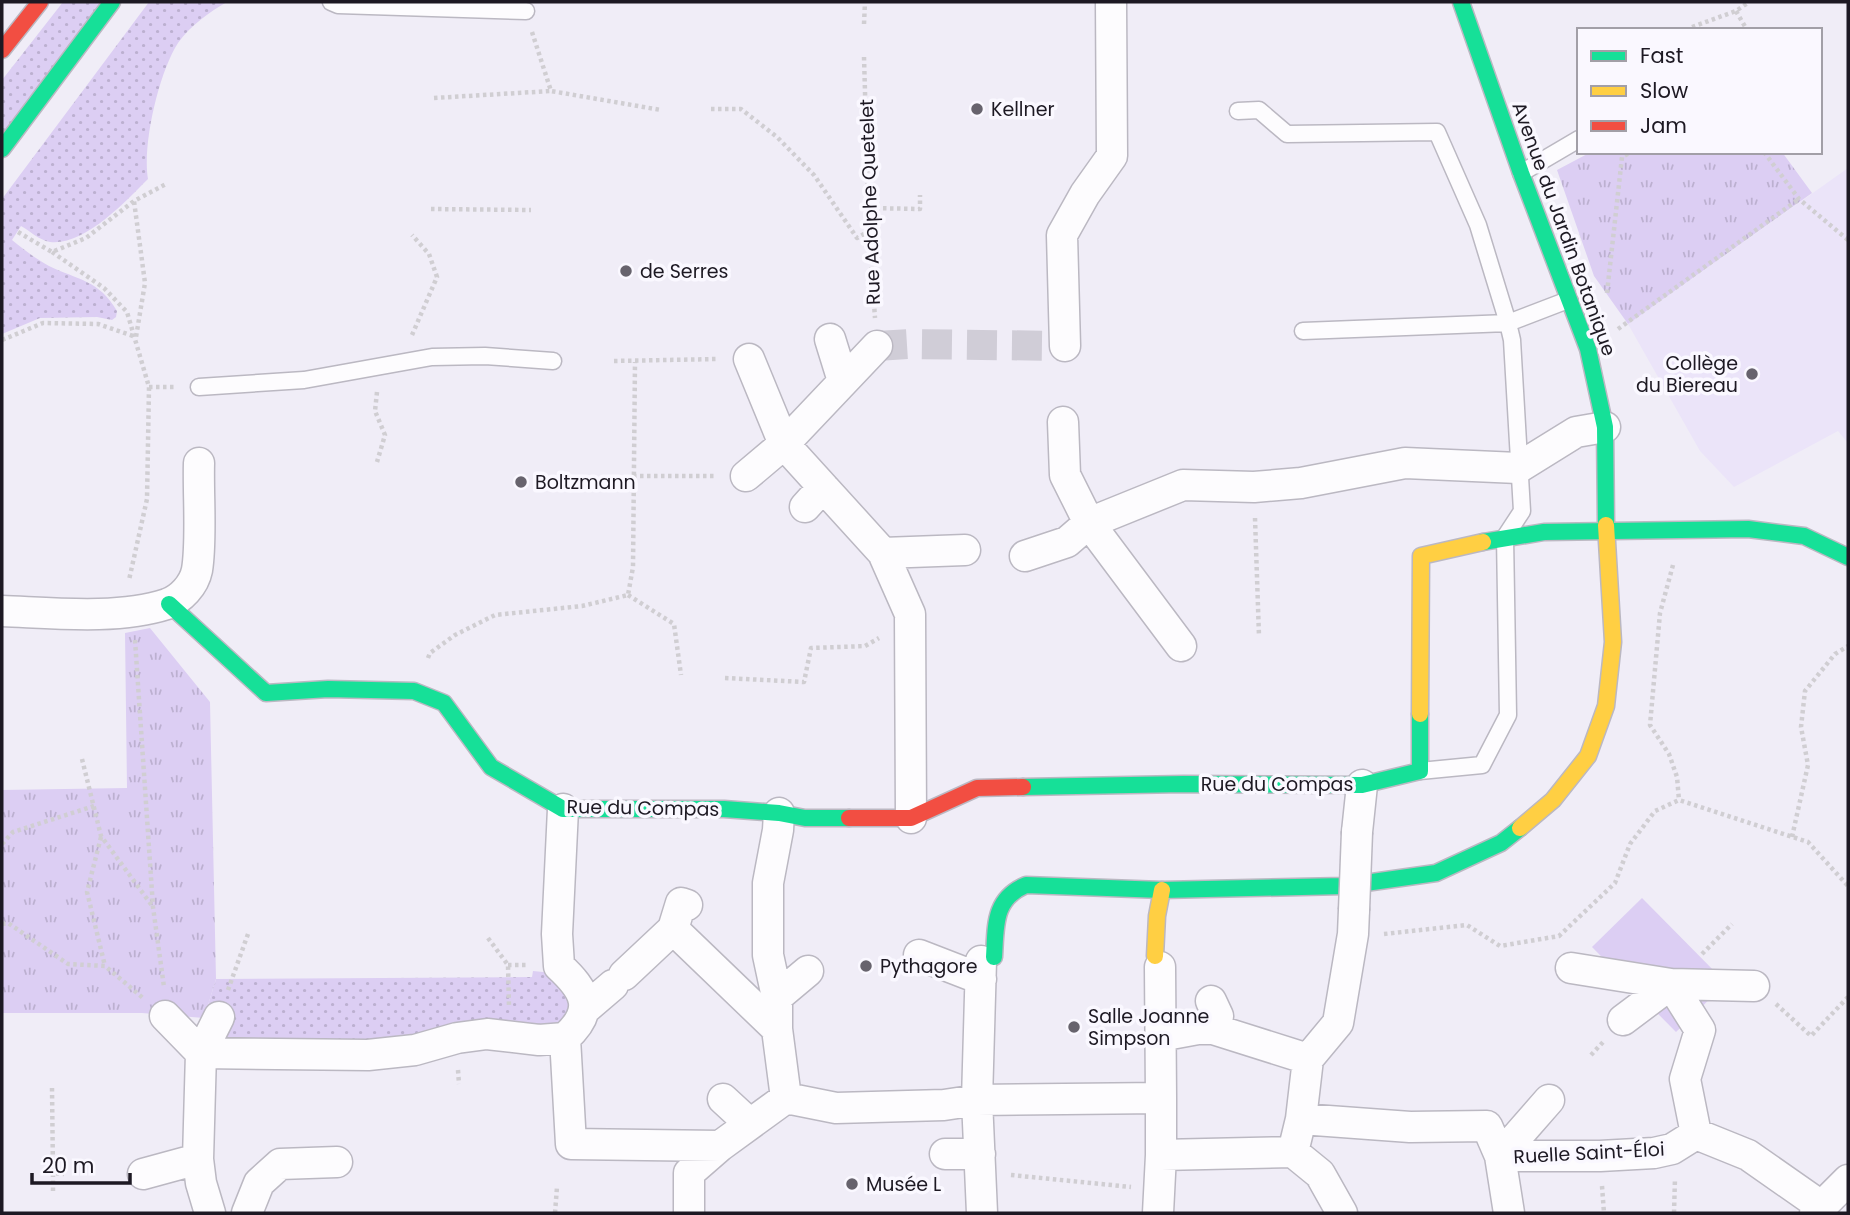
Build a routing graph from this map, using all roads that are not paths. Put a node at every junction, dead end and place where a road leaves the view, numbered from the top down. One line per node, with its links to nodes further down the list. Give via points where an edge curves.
1 (40, 2): 7 (street)
2 (112, 2): 10 (street)
3 (331, 2): 6 (lane)
4 (1111, 2): 17 (street, via 1112,156 1062,235)
5 (1461, 2): 11 (street, Avenue du Jardin Botanique)
6 (526, 11)
7 (2, 50)
8 (1238, 111): 13 (lane, via 1259,110 1287,134 1437,132 1478,225)
9 (1577, 140): 11 (lane)
10 (2, 149)
11 (1521, 173): 12 (street, Avenue du Jardin Botanique)
12 (1568, 300): 13 (lane); 23 (street, Avenue du Jardin Botanique, via 1588,349)
13 (1508, 323): 14 (lane); 26 (lane)
14 (1303, 331)
15 (830, 340): 20 (street)
16 (877, 346): 20 (street)
17 (1065, 346)
18 (749, 359): 24 (street, via 754,406)
19 (553, 361): 21 (lane, via 432,357 304,380)
20 (844, 381): 24 (street)
21 (199, 387)
22 (1063, 422): 28 (street, via 1065,475)
23 (1605, 427): 26 (street, via 1576,432); 29 (street, Avenue du Jardin Botanique)
24 (784, 444): 27 (street); 32 (street, via 814,497)
25 (199, 463): 35 (street, via 197,571 187,591)
26 (1518, 468): 28 (street, via 1405,463 1301,483 1183,485); 30 (lane, via 1521,511)
27 (746, 476)
28 (1089, 523): 33 (street, via 1068,542); 37 (street)
29 (1606, 533): 30 (street); 34 (street, via 1748,529 1804,536); 43 (street, Avenue du Jardin Botanique, via 1613,642 1606,706 1588,756 1553,800 1502,843 1436,873 1364,885)
30 (1505, 537): 38 (lane, via 1508,715 1482,765); 38 (street, via 1421,556)
31 (965, 550): 32 (street)
32 (883, 553): 42 (street, via 910,614)
33 (1025, 556)
34 (1848, 556)
35 (169, 604): 36 (street, via 90,613); 40 (street, Rue du Compas, via 266,694 328,689 414,691 443,703 491,767)
36 (2, 611)
37 (1181, 646)
38 (1420, 771): 39 (street, Rue du Compas)
39 (1362, 785): 42 (street, Rue du Compas, via 977,788); 60 (street, bridge, via 1357,832 1359,927 1338,1023)
40 (563, 809): 41 (street, Rue du Compas); 52 (street, via 556,934 559,966 578,983)
41 (779, 813): 42 (street, Rue du Compas, via 805,818); 51 (street, via 768,883 768,955)
42 (911, 818)
43 (1162, 890): 45 (street, via 1157,916); 46 (street, Avenue du Jardin Botanique, via 1014,888 1003,899)
44 (919, 955): 46 (street)
45 (1158, 961): 57 (street)
46 (985, 966): 64 (street)
47 (1570, 968): 49 (street)
48 (808, 971): 51 (street)
49 (1671, 984): 50 (street); 55 (street); 68 (street, via 1700,1030 1685,1079)
50 (1764, 993)
51 (777, 997): 56 (street)
52 (585, 1009): 56 (street, via 614,986 680,917); 58 (street, via 580,1025)
53 (165, 1016): 59 (street)
54 (219, 1017): 59 (street)
55 (1623, 1020)
56 (777, 1029): 61 (street)
57 (1160, 1036): 60 (street, via 1202,1017); 62 (street)
58 (565, 1038): 59 (street, via 487,1034 368,1055); 69 (street, via 571,1144)
59 (201, 1053): 75 (street)
60 (1308, 1059): 66 (street)
61 (786, 1098): 64 (street, via 836,1108); 67 (street)
62 (1161, 1098): 64 (street); 73 (street)
63 (723, 1099): 67 (street)
64 (978, 1100): 72 (street)
65 (1549, 1100): 74 (street, Ruelle Saint-Éloi)
66 (1301, 1119): 70 (street); 74 (street, Ruelle Saint-Éloi, via 1487,1126)
67 (749, 1123): 69 (street)
68 (1696, 1134): 74 (street, Ruelle Saint-Éloi, via 1672,1149 1654,1153); 79 (street, via 1748,1155)
69 (720, 1146): 82 (street, via 689,1173)
70 (1293, 1152): 73 (street); 85 (street, via 1320,1174)
71 (945, 1154): 72 (street)
72 (980, 1154): 83 (street)
73 (1161, 1155): 84 (street)
74 (1500, 1156): 86 (street, Ruelle Saint-Éloi)
75 (198, 1159): 77 (street); 80 (street)
76 (337, 1162): 81 (street, via 280,1164 259,1183)
77 (143, 1174)
78 (1848, 1180): 79 (street)
79 (1818, 1210)
80 (210, 1213)
81 (247, 1213)
82 (689, 1213)
83 (982, 1213)
84 (1158, 1213)
85 (1342, 1213)
86 (1509, 1213)

